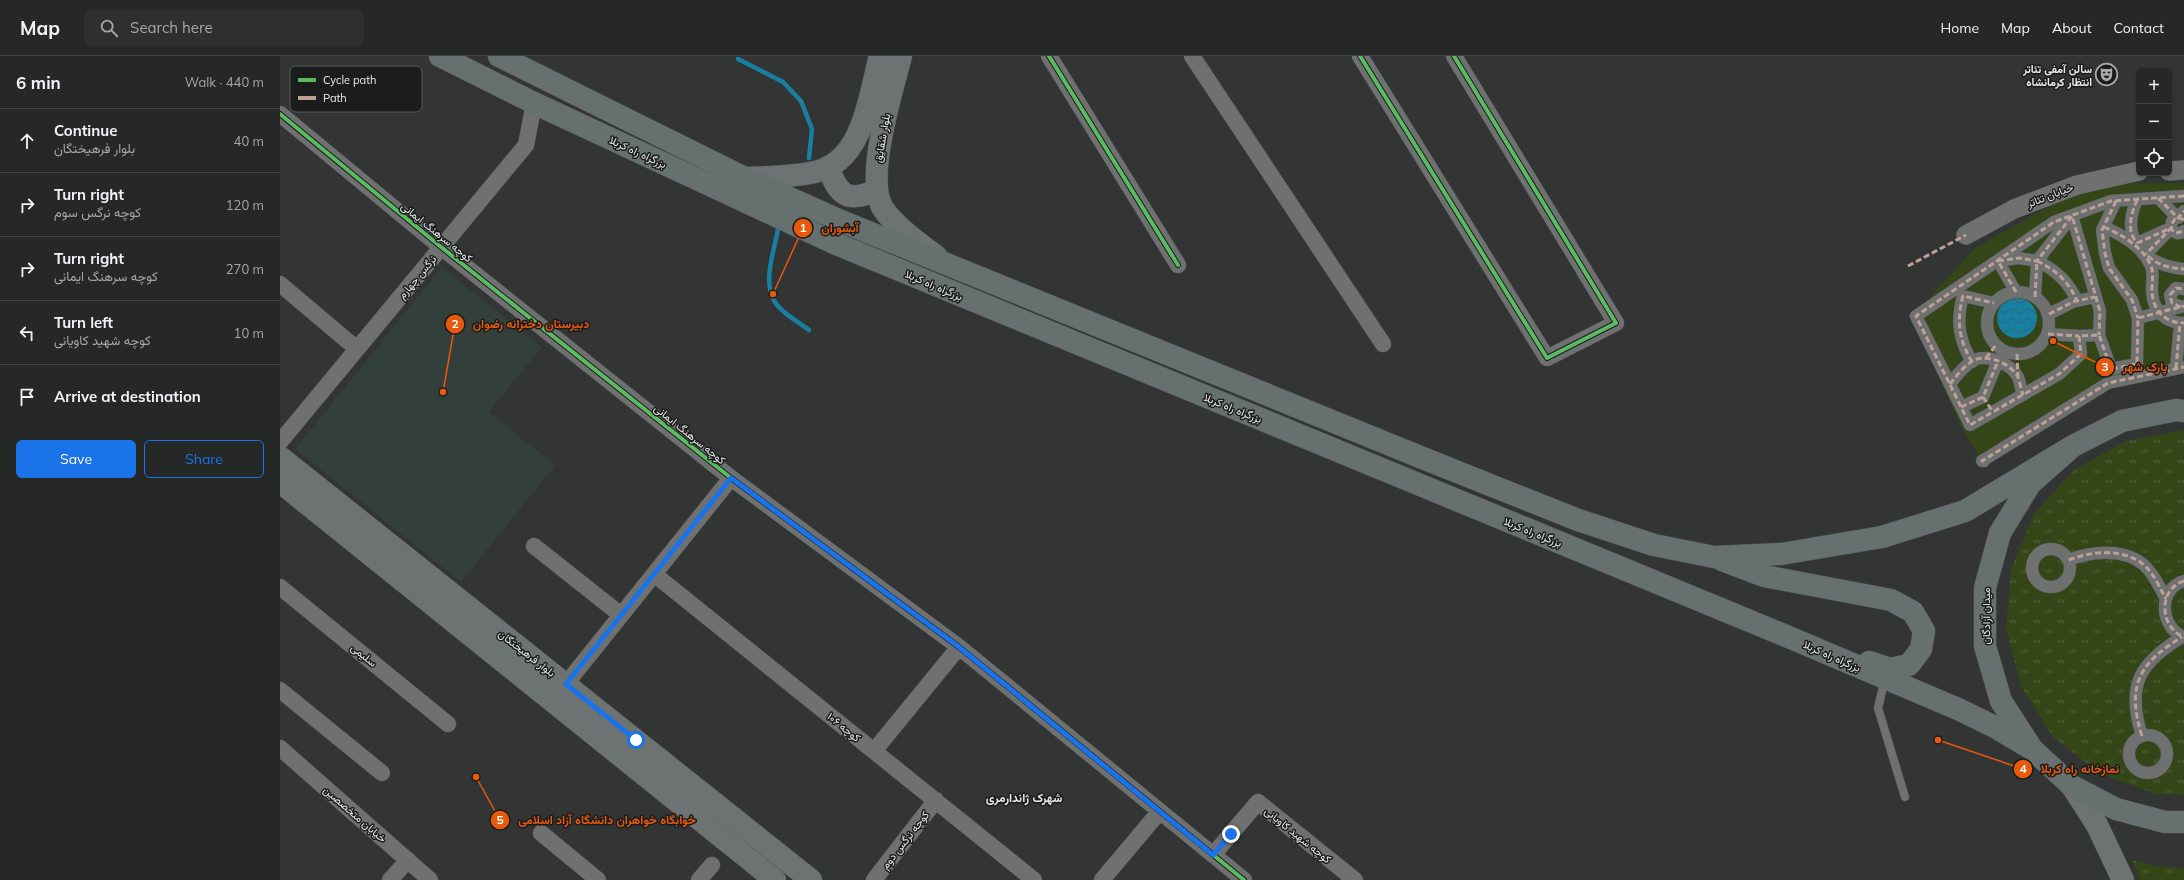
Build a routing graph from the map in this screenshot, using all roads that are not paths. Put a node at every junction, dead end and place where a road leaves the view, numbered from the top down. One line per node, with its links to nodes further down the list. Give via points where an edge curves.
1 (440, 56): 9 (highway, بزرگراه راه کربلا)
2 (499, 56): 15 (highway)
3 (880, 56): 11 (main road, بلوار شقایق, via 859,132 852,146)
4 (901, 56): 16 (main road, بلوار شقایق, via 878,153)
5 (1049, 56): 33 (street)
6 (1192, 56): 51 (street)
7 (1360, 56): 8 (street, via 1547,358 1616,324)
8 (1454, 56)
9 (534, 103): 28 (street, نرگس چهارم, via 526,145); 80 (highway, بزرگراه راه کربلا, via 834,243)
10 (280, 114): 28 (street, کوچه سرهنگ ایمانی)
11 (828, 167): 15 (main road, بلوار شقایق, via 815,172); 16 (main road, via 835,186 847,196 862,197)
12 (2184, 170): 13 (street)
13 (2172, 171)
14 (2136, 172): 26 (street, خیابان تئاتر, via 2077,185 2014,209)
15 (745, 178): 32 (highway, via 840,221)
16 (877, 190): 32 (main road, بلوار شقایق, via 883,210 912,238)
17 (2184, 196): 18 (street)
18 (2158, 198): 19 (street); 22 (street)
19 (2137, 200): 20 (street); 27 (street, via 2130,226 2132,238)
20 (2116, 201): 21 (street); 23 (street)
21 (2072, 216): 30 (street, via 2054,222); 31 (street); 40 (street)
22 (2182, 216): 24 (street, via 2173,220)
23 (2104, 227): 44 (street, via 2123,235 2133,243 2150,264 2154,276 2153,299); 46 (street, via 2102,230 2108,268 2132,300)
24 (2171, 228): 25 (street, via 2176,233); 27 (street); 29 (street)
25 (2184, 231)
26 (1966, 235)
27 (2137, 243): 29 (street)
28 (441, 247): 53 (street, نرگس چهارم); 70 (street, کوچه سرهنگ ایمانی)
29 (2146, 254): 34 (street, via 2155,263)
30 (1998, 261): 31 (street, via 2019,258); 37 (street); 38 (street)
31 (2037, 261): 39 (street); 41 (street, via 2065,280)
32 (947, 264): 73 (highway, via 1578,520 1654,545)
33 (1178, 265)
34 (2184, 269)
35 (280, 284): 53 (street)
36 (2184, 289): 43 (street, via 2176,288 2170,295 2172,303)
37 (2016, 292): 39 (street); 42 (street, via 2001,296)
38 (1958, 294): 42 (street); 57 (street, via 1960,338); 60 (street, via 1916,316)
39 (2035, 297): 45 (street, via 2046,307)
40 (2095, 297): 41 (street); 49 (street, via 2100,311)
41 (2077, 300): 45 (street)
42 (1994, 304): 52 (street, via 1987,323)
43 (2183, 306): 44 (street)
44 (2159, 313): 46 (street); 47 (street, via 2163,318)
45 (2049, 314): 48 (street)
46 (2138, 318): 49 (street, via 2137,364 2111,370)
47 (2182, 323): 58 (street)
48 (2048, 334): 50 (street); 54 (street, via 2041,345 2033,351)
49 (2099, 335): 50 (street)
50 (2079, 336): 61 (street, via 2081,354 2059,374)
51 (1383, 344)
52 (1996, 345): 54 (street, via 2002,350); 55 (street)
53 (357, 349): 66 (street, نرگس چهارم)
54 (2017, 354): 59 (street)
55 (1986, 358): 56 (street); 57 (street)
56 (1998, 361): 59 (street, via 2010,367); 62 (street)
57 (1972, 362): 60 (street)
58 (2180, 367): 69 (street, via 2108,383)
59 (2018, 377): 61 (street)
60 (1950, 384): 63 (street)
61 (2022, 395): 65 (street)
62 (1983, 397): 63 (street); 65 (street)
63 (1961, 407): 65 (street, via 1970,425)
64 (2181, 408): 67 (highway, میدان آزادگان, via 2122,421)
65 (1993, 412)
66 (280, 442)
67 (2073, 446): 73 (highway, via 1965,511 1882,537 1781,554); 89 (highway, میدان آزادگان, via 2030,484 2000,533 1985,588 1985,646 2001,701)
68 (280, 457): 84 (main road, بلوار فرهیختگان)
69 (1984, 461)
70 (731, 478): 75 (street); 82 (street, کوچه سرهنگ ایمانی)
71 (280, 482): 105 (main road, بلوار فرهیختگان)
72 (534, 546): 79 (street)
73 (1714, 557): 80 (highway, via 1764,576 1890,600 1913,612 1924,631 1921,650 1909,665 1890,669)
74 (2069, 560): 78 (street, via 2102,553 2132,558 2144,565)
75 (654, 574): 79 (street); 90 (street, کوچه ۱۰۶)
76 (2184, 582): 78 (street, via 2172,588)
77 (280, 587): 86 (street, سلیمی)
78 (2166, 599): 81 (street, via 2165,616 2168,624)
79 (621, 615): 84 (street)
80 (1779, 633): 83 (highway, بزرگراه راه کربلا)
81 (2183, 637): 87 (street, via 2157,653 2143,670 2138,681 2135,694)
82 (959, 647): 90 (street); 95 (street, کوچه سرهنگ ایمانی)
83 (1885, 679): 89 (highway, بزرگراه راه کربلا, via 1989,724); 93 (lane, via 1878,708)
84 (566, 684): 106 (main road, بلوار فرهیختگان)
85 (280, 690): 91 (street)
86 (448, 724)
87 (2142, 736)
88 (280, 748): 99 (street, خیابان متخصصین)
89 (2032, 749): 92 (highway, میدان آزادگان)
90 (874, 750): 94 (street, کوچه ۱۰۶)
91 (382, 773)
92 (2072, 786): 96 (highway, میدان آزادگان, via 2116,810 2164,822); 112 (main road, via 2097,825)
93 (1905, 797)
94 (936, 800): 107 (street, کوچه نرگس دوم); 108 (street, کوچه ۱۰۶)
95 (1160, 811): 98 (street, کوچه سرهنگ ایمانی); 109 (street)
96 (2184, 822)
97 (541, 833): 103 (street)
98 (1213, 855): 110 (street, کوچه سرهنگ ایمانی); 111 (street, کوچه شهید کاویانی, via 1258,802)
99 (408, 860): 101 (street); 102 (street, خیابان متخصصین)
100 (712, 865): 104 (street)
101 (390, 880)
102 (430, 880)
103 (598, 880)
104 (699, 880)
105 (775, 880)
106 (811, 880)
107 (874, 880)
108 (1034, 880)
109 (1102, 880)
110 (1244, 880)
111 (1355, 880)
112 (2123, 880)

